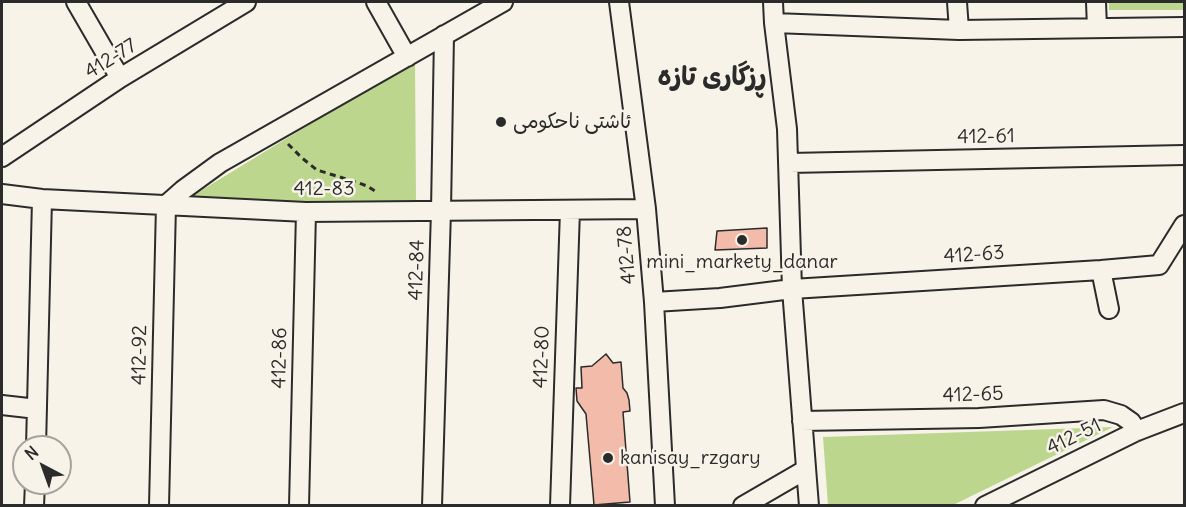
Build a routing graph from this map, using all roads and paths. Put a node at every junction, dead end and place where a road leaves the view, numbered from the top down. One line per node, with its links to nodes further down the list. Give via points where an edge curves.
1 (76, 2): 15 (street)
2 (246, 2): 15 (street, 412-77)
3 (376, 2): 14 (street)
4 (503, 2): 13 (street)
5 (619, 2): 23 (street, 412-78)
6 (773, 2): 9 (street)
7 (957, 2): 12 (street)
8 (1096, 2): 11 (street)
9 (774, 22): 12 (street); 19 (street)
10 (1185, 27): 11 (street)
11 (1097, 28): 12 (street)
12 (959, 30)
13 (444, 35): 14 (street); 25 (street, 412-84)
14 (407, 57): 16 (street)
15 (120, 78): 18 (street, 412-77)
16 (276, 131): 22 (street, via 220,163); 27 (path, via 316,170 376,192 382,200)
17 (1185, 155): 19 (street, 412-61)
18 (2, 157)
19 (789, 163): 30 (street)
20 (2, 194): 21 (street, 412-83)
21 (42, 199): 22 (street, 412-83); 34 (street)
22 (166, 205): 26 (street, 412-83); 40 (street, 412-92)
23 (646, 209): 24 (street, 412-83); 31 (street, 412-78)
24 (570, 210): 25 (street, 412-83); 43 (street, 412-80)
25 (441, 211): 27 (street, 412-83); 42 (street, 412-84)
26 (306, 212): 27 (street, 412-83); 41 (street, 412-86)
27 (383, 212)
28 (1185, 225): 29 (street, 412-63, via 1159,265)
29 (1101, 270): 30 (street, 412-63); 32 (street)
30 (792, 289): 31 (street); 36 (street)
31 (654, 302): 44 (street, 412-78)
32 (1109, 309)
33 (2, 405): 34 (street)
34 (37, 409): 38 (street)
35 (1185, 412): 37 (street, 412-51)
36 (802, 422): 37 (street, 412-65, via 979,418 1104,410 1121,415); 39 (street)
37 (1137, 431): 47 (street, 412-51)
38 (36, 435)
39 (806, 470): 45 (street); 46 (street)
40 (159, 506)
41 (299, 506)
42 (432, 506)
43 (560, 506)
44 (665, 506)
45 (743, 506)
46 (809, 506)
47 (985, 506)

